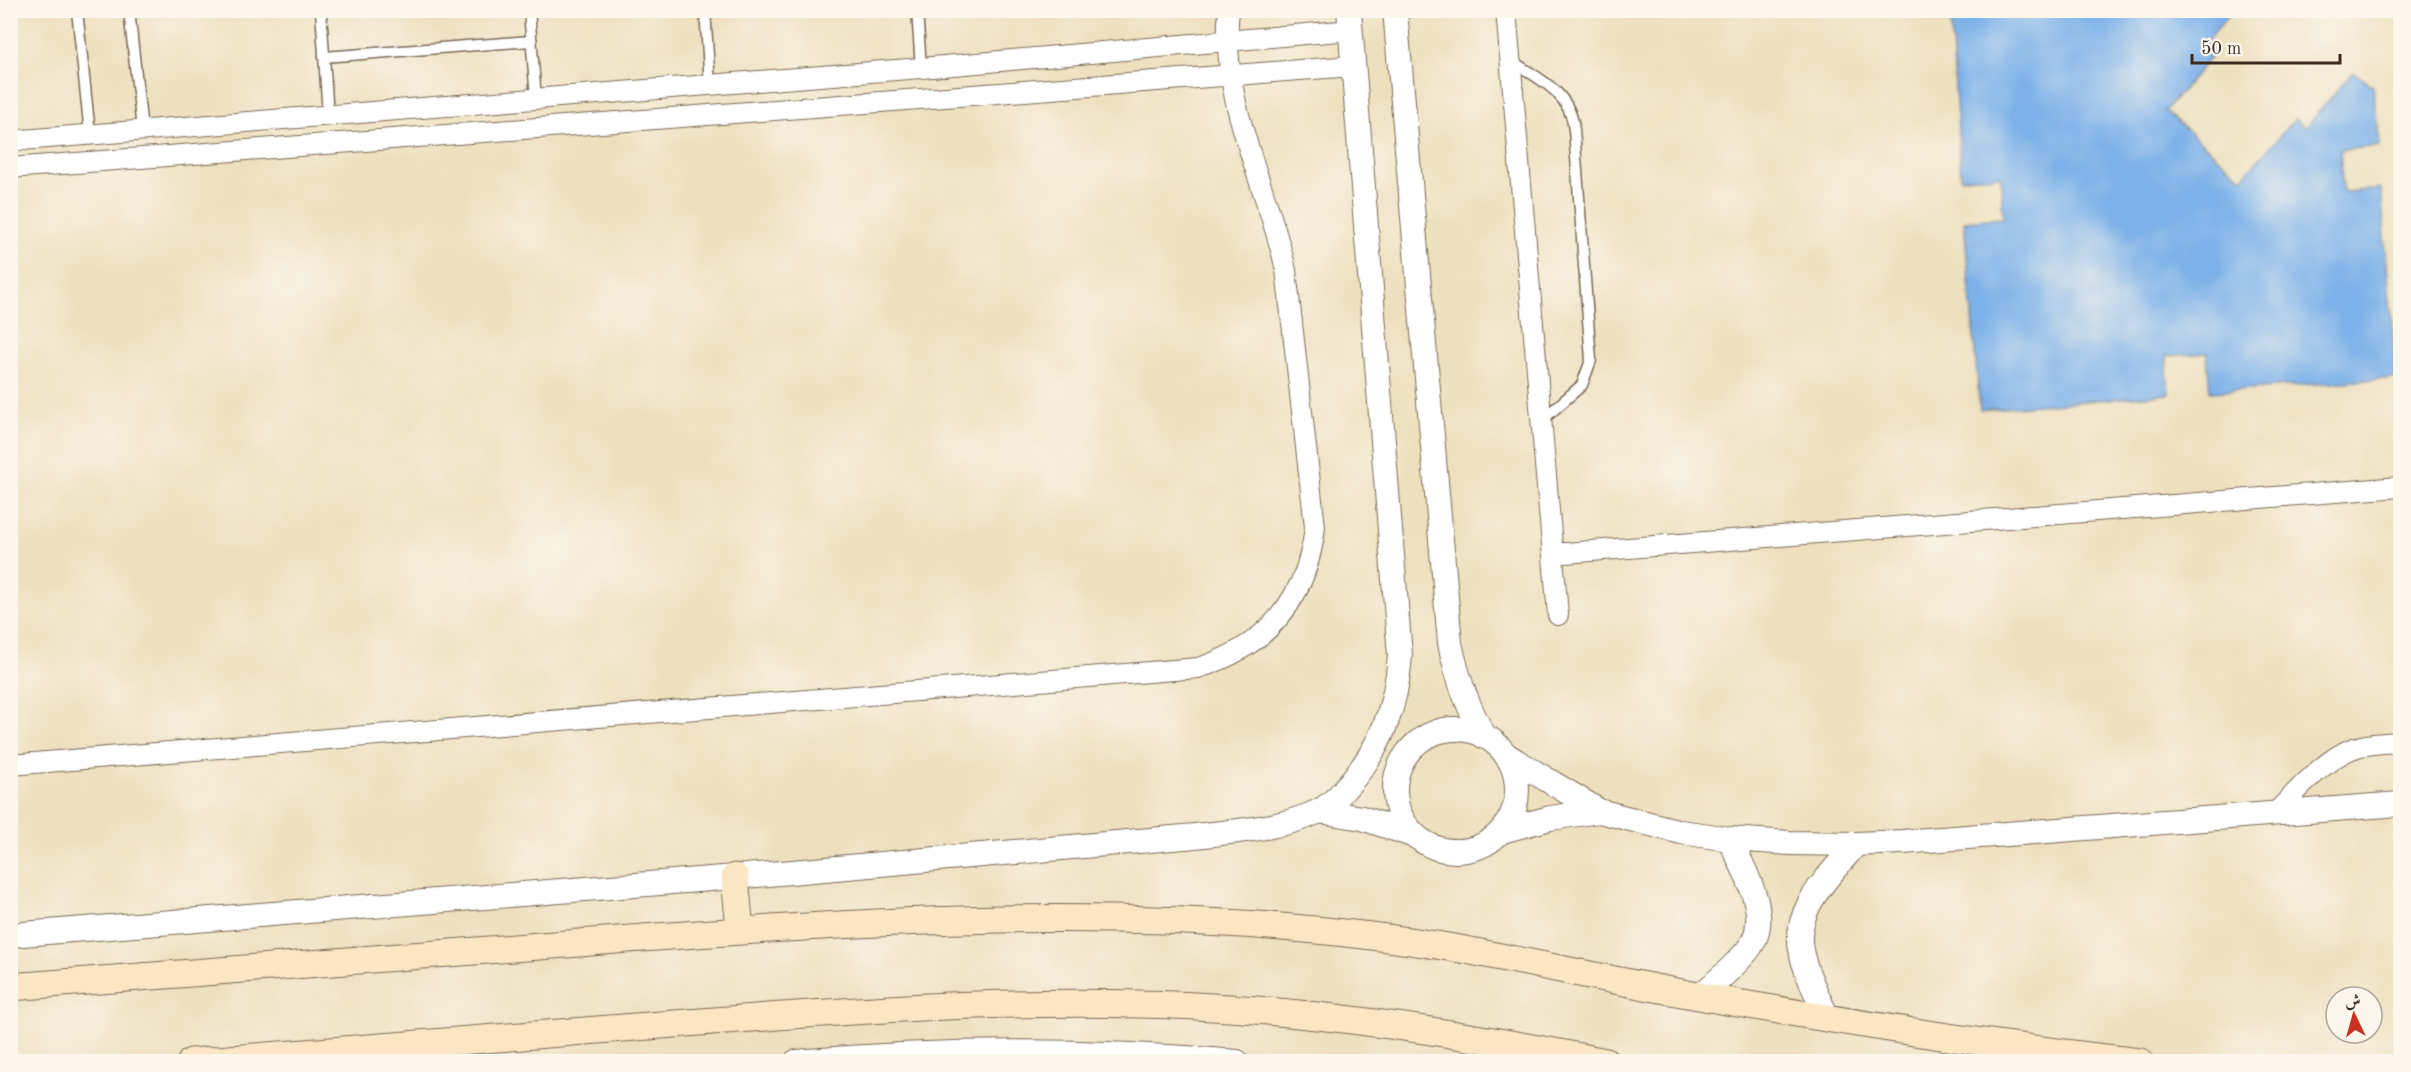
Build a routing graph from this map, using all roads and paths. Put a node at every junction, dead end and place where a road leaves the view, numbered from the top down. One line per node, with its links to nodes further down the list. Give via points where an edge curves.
1 (76, 10): 22 (lane)
2 (129, 10): 21 (lane)
3 (321, 10): 13 (lane)
4 (529, 10): 11 (lane)
5 (705, 10): 18 (lane)
6 (917, 10): 16 (lane)
7 (1228, 10): 12 (street)
8 (1395, 10): 29 (street, via 1450,643 1462,692)
9 (1506, 10): 14 (street)
10 (1350, 20): 12 (street); 15 (street)
11 (531, 40): 13 (lane); 19 (lane)
12 (1227, 42): 16 (street); 17 (street)
13 (324, 57): 20 (lane)
14 (1510, 60): 25 (street); 25 (lane, via 1560,94 1570,111 1574,130 1592,360 1582,385)
15 (1353, 66): 17 (street); 31 (street, via 1400,656 1398,686)
16 (921, 68): 18 (street)
17 (1230, 74): 24 (street); 34 (street, via 1286,270 1315,526 1309,563 1294,598 1269,629 1236,653 1198,668)
18 (710, 85): 19 (street)
19 (536, 99): 20 (street)
20 (328, 116): 21 (street)
21 (142, 130): 22 (street)
22 (90, 135): 23 (street)
23 (10, 141)
24 (10, 168)
25 (1541, 421): 27 (street)
26 (2400, 487): 27 (street)
27 (1552, 554): 28 (street)
28 (1558, 615)
29 (1485, 737): 32 (street); 33 (street, via 1459,729 1445,730 1420,741)
30 (2400, 742): 38 (street, via 2371,744 2337,756)
31 (1379, 744): 33 (street); 36 (street, via 1356,777)
32 (1506, 755): 37 (street); 39 (street, via 1517,793 1515,807)
33 (1404, 758): 40 (street, via 1397,774 1395,801)
34 (10, 765)
35 (2400, 804): 38 (street)
36 (1319, 811): 40 (street, via 1362,818); 43 (street, via 1298,819 1206,835)
37 (1599, 811): 39 (street, via 1550,818); 41 (street, via 1681,832)
38 (2274, 814): 42 (street)
39 (1502, 831): 40 (street, via 1480,847 1452,851 1433,847)
40 (1415, 836)
41 (1730, 839): 42 (street); 47 (street, via 1758,907 1758,929 1748,950)
42 (1856, 844): 48 (street, via 1808,906 1800,929 1801,954)
43 (735, 877): 44 (main road); 45 (street)
44 (740, 930): 46 (main road); 47 (main road, via 1046,918 1255,925 1455,948)
45 (10, 935)
46 (10, 987)
47 (1700, 996): 48 (main road)
48 (1828, 1019): 49 (main road)
49 (1968, 1052): 54 (main road)
50 (191, 1062): 53 (main road, via 845,1010 1020,1003 1282,1012 1478,1038)
51 (796, 1062): 52 (street, via 965,1052)
52 (1237, 1062)
53 (1606, 1062)
54 (2140, 1062)

